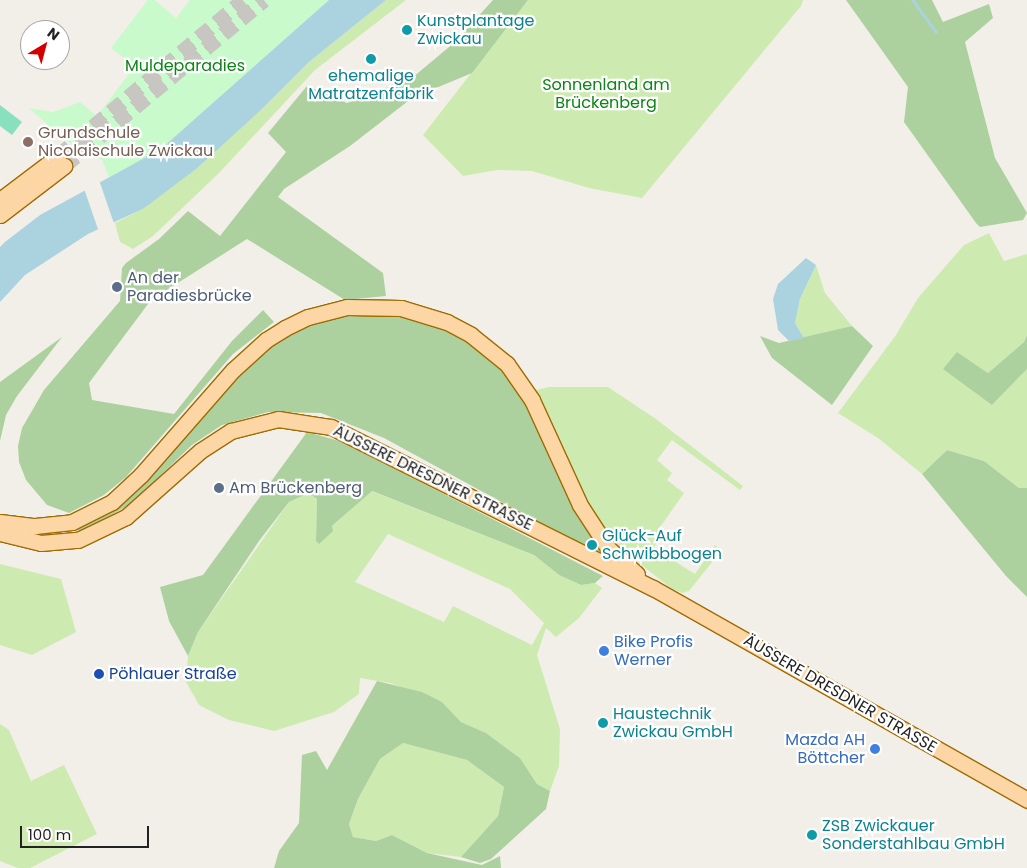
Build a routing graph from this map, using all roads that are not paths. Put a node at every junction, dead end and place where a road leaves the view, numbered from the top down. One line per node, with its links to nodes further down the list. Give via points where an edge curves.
1 (0, 200): 2 (main road, via 61,161)
2 (0, 215)
3 (0, 522): 5 (main road, ÄUSSERE DRESDNER STRASSE, via 48,526 77,520 98,510 125,491 232,370 266,340 308,317 347,307 378,306 423,313 447,322 471,335 507,364 532,400 568,484)
4 (0, 533): 6 (main road, ÄUSSERE DRESDNER STRASSE, via 24,541 58,544 97,533 142,505 216,439 245,426 278,420 331,426)
5 (608, 548): 6 (main road, via 608,557); 7 (main road, ÄUSSERE DRESDNER STRASSE)
6 (601, 563): 7 (main road, ÄUSSERE DRESDNER STRASSE)
7 (653, 588): 8 (main road, ÄUSSERE DRESDNER STRASSE)
8 (1027, 800)

